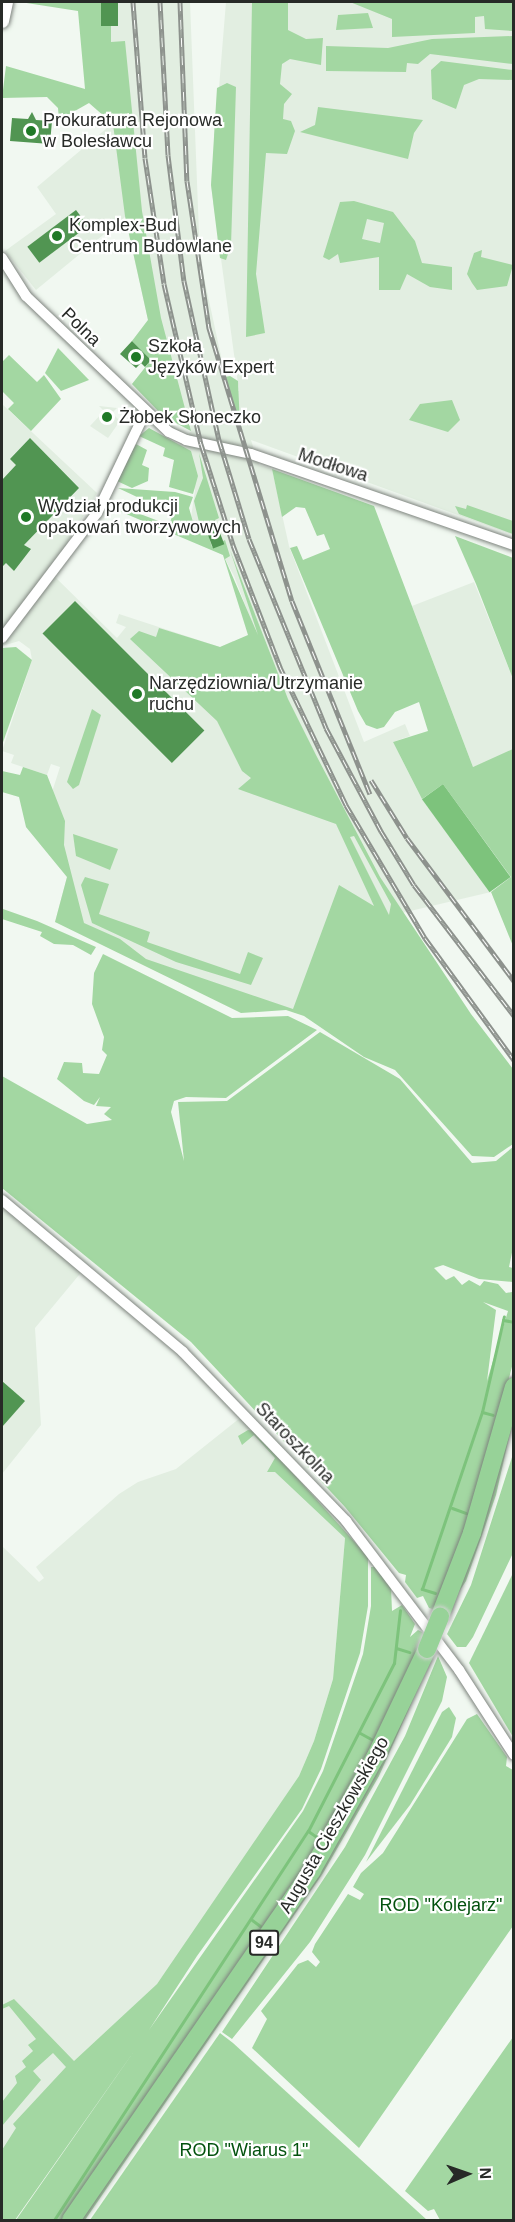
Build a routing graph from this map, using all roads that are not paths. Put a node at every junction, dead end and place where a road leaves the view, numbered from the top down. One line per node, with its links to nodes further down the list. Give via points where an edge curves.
1 (6, 2): 2 (street)
2 (2, 21)
3 (2, 258): 4 (street, Polna, via 26,296)
4 (145, 413): 5 (street, Modłowa, via 186,440 252,454); 6 (street, via 98,513)
5 (513, 545)
6 (4, 632)
7 (2, 1200): 9 (street, Staroszkolna, via 183,1352 346,1521 459,1670)
8 (513, 1387): 10 (main road, Augusta Cieszkowskiego / 94, bridge, via 483,1500 440,1616 376,1756 312,1870)
9 (513, 1755)
10 (71, 2220)

